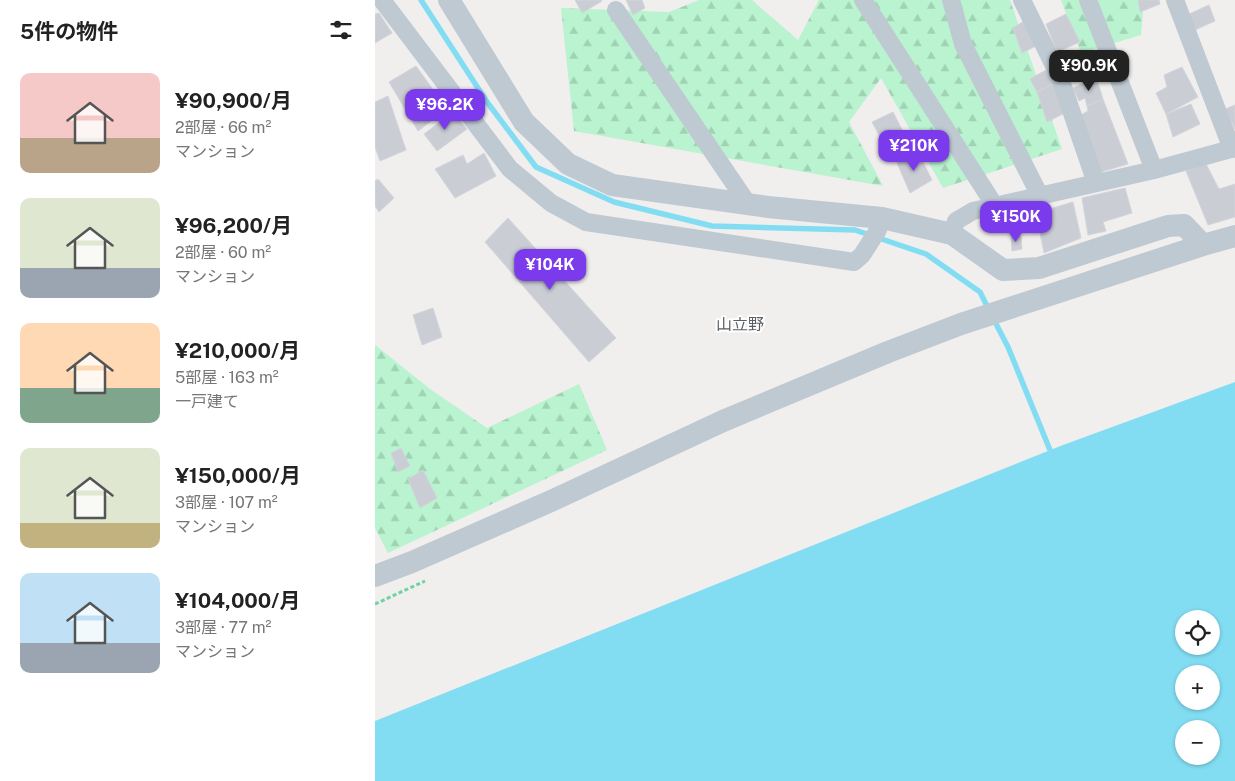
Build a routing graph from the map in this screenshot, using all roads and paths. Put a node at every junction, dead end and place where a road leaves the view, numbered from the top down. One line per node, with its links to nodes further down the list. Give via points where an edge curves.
1 (382, 0): 15 (street, via 509,169 551,203 586,222 854,262)
2 (449, 0): 13 (street, via 524,122 568,164 612,185)
3 (863, 0): 14 (street)
4 (951, 0): 12 (street, via 963,44)
5 (1022, 0): 11 (street, via 1060,78)
6 (1088, 0): 10 (street)
7 (1175, 0): 9 (street)
8 (616, 10): 13 (street)
9 (1233, 148): 10 (street)
10 (1154, 170): 11 (street)
11 (1096, 183): 12 (street)
12 (1040, 196): 14 (street)
13 (748, 204): 15 (street)
14 (995, 206): 16 (street, via 973,211 956,221)
15 (880, 224): 16 (street)
16 (952, 234): 18 (street, via 1003,270 1039,268 1168,226 1184,225)
17 (1235, 236): 18 (street)
18 (1203, 245): 19 (street, via 961,324 888,352 723,421 551,501)
19 (375, 576)

